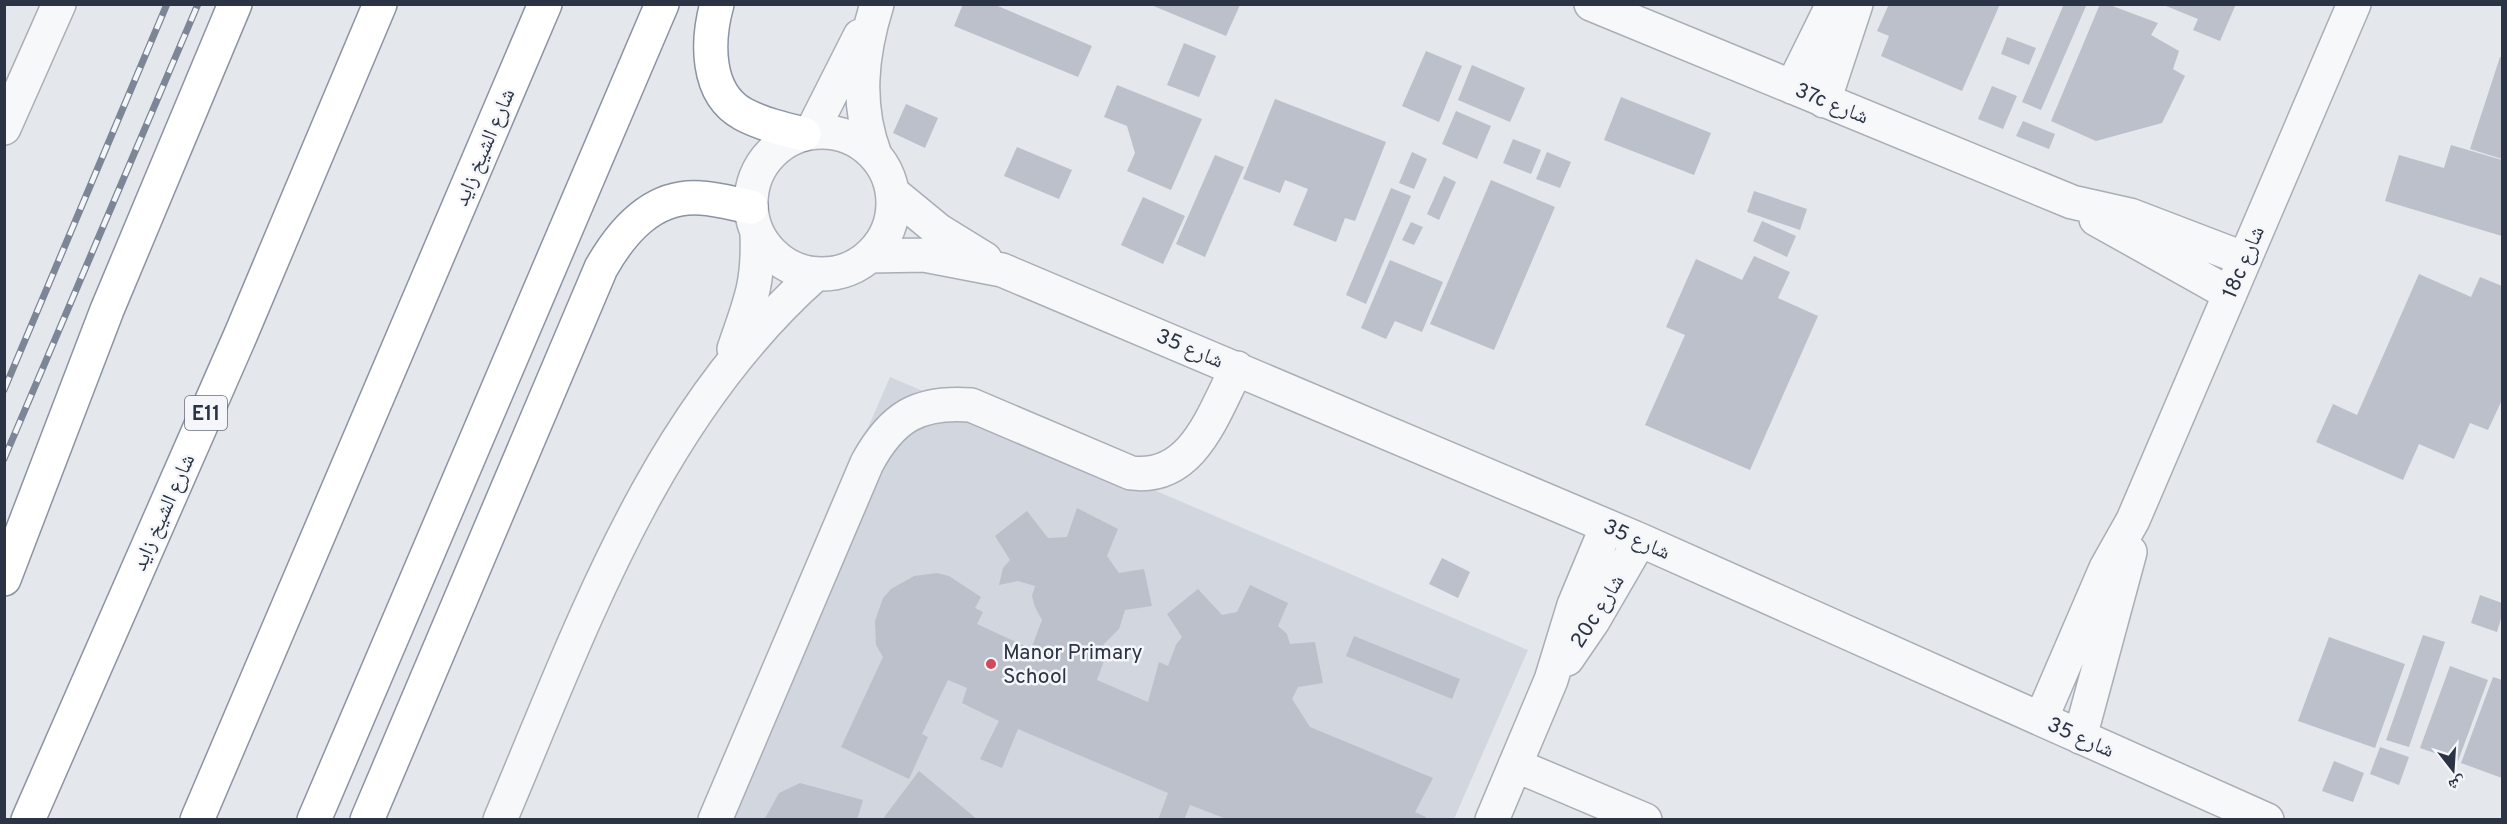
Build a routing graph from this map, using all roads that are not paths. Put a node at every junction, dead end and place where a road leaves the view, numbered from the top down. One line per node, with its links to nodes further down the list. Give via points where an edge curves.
1 (59, 4): 14 (street)
2 (235, 4): 30 (highway, via 107,310)
3 (380, 4): 35 (highway, شارع الشيخ زايد / E11, via 241,334)
4 (545, 4): 36 (highway, شارع الشيخ زايد)
5 (662, 4): 37 (highway)
6 (717, 4): 15 (highway, via 711,29 711,56 716,82 726,100 741,113 765,123)
7 (1591, 4): 12 (street, 37c شارع)
8 (1833, 4): 12 (street)
9 (1856, 4): 13 (street)
10 (2354, 4): 21 (street, 18c شارع)
11 (875, 9): 15 (street); 16 (street, via 862,76 861,104 865,130)
12 (1792, 87): 13 (street, 37c شارع)
13 (1824, 101): 18 (street, 37c شارع)
14 (4, 128)
15 (808, 134): 16 (street, via 834,133 856,141); 19 (street, via 789,140 764,161 752,191)
16 (875, 155): 17 (street)
17 (893, 193): 20 (street, via 889,227); 22 (street, شارع 35, via 938,230)
18 (2072, 202): 21 (street, 37c شارع, via 2130,216); 24 (street, 37c شارع, via 2118,233)
19 (754, 220): 23 (street, via 767,249 798,270); 25 (street, via 758,262 755,290); 38 (highway, via 699,198 674,201 629,226 614,246 592,288)
20 (870, 256): 22 (street, شارع 35, via 924,255); 23 (street, via 836,273)
21 (2245, 259): 24 (street, 18c شارع)
22 (1002, 270): 26 (street, شارع 35)
23 (816, 274): 25 (street)
24 (2230, 294): 27 (street, 18c شارع)
25 (727, 368): 39 (street, via 631,520 611,559)
26 (1237, 368): 28 (street, شارع 35); 40 (street, via 1191,450 1163,472 1146,475 1131,473 971,405 944,403 919,409 896,423 867,463)
27 (2133, 520): 32 (street, 18c شارع, via 2106,568); 33 (street, 18c شارع, via 2125,578)
28 (1607, 526): 29 (street, شارع 35); 31 (street, 20c شارع, via 1574,605)
29 (1640, 540): 31 (street, 20c شارع, via 1584,636); 32 (street, شارع 35)
30 (4, 579)
31 (1551, 680): 34 (street, 20c شارع)
32 (2041, 719): 33 (street, شارع 35)
33 (2080, 737): 43 (street, شارع 35)
34 (1515, 765): 41 (street, 20c شارع); 42 (street)
35 (28, 819)
36 (197, 819)
37 (314, 819)
38 (367, 819)
39 (500, 819)
40 (715, 819)
41 (1492, 819)
42 (1645, 819)
43 (2267, 819)

